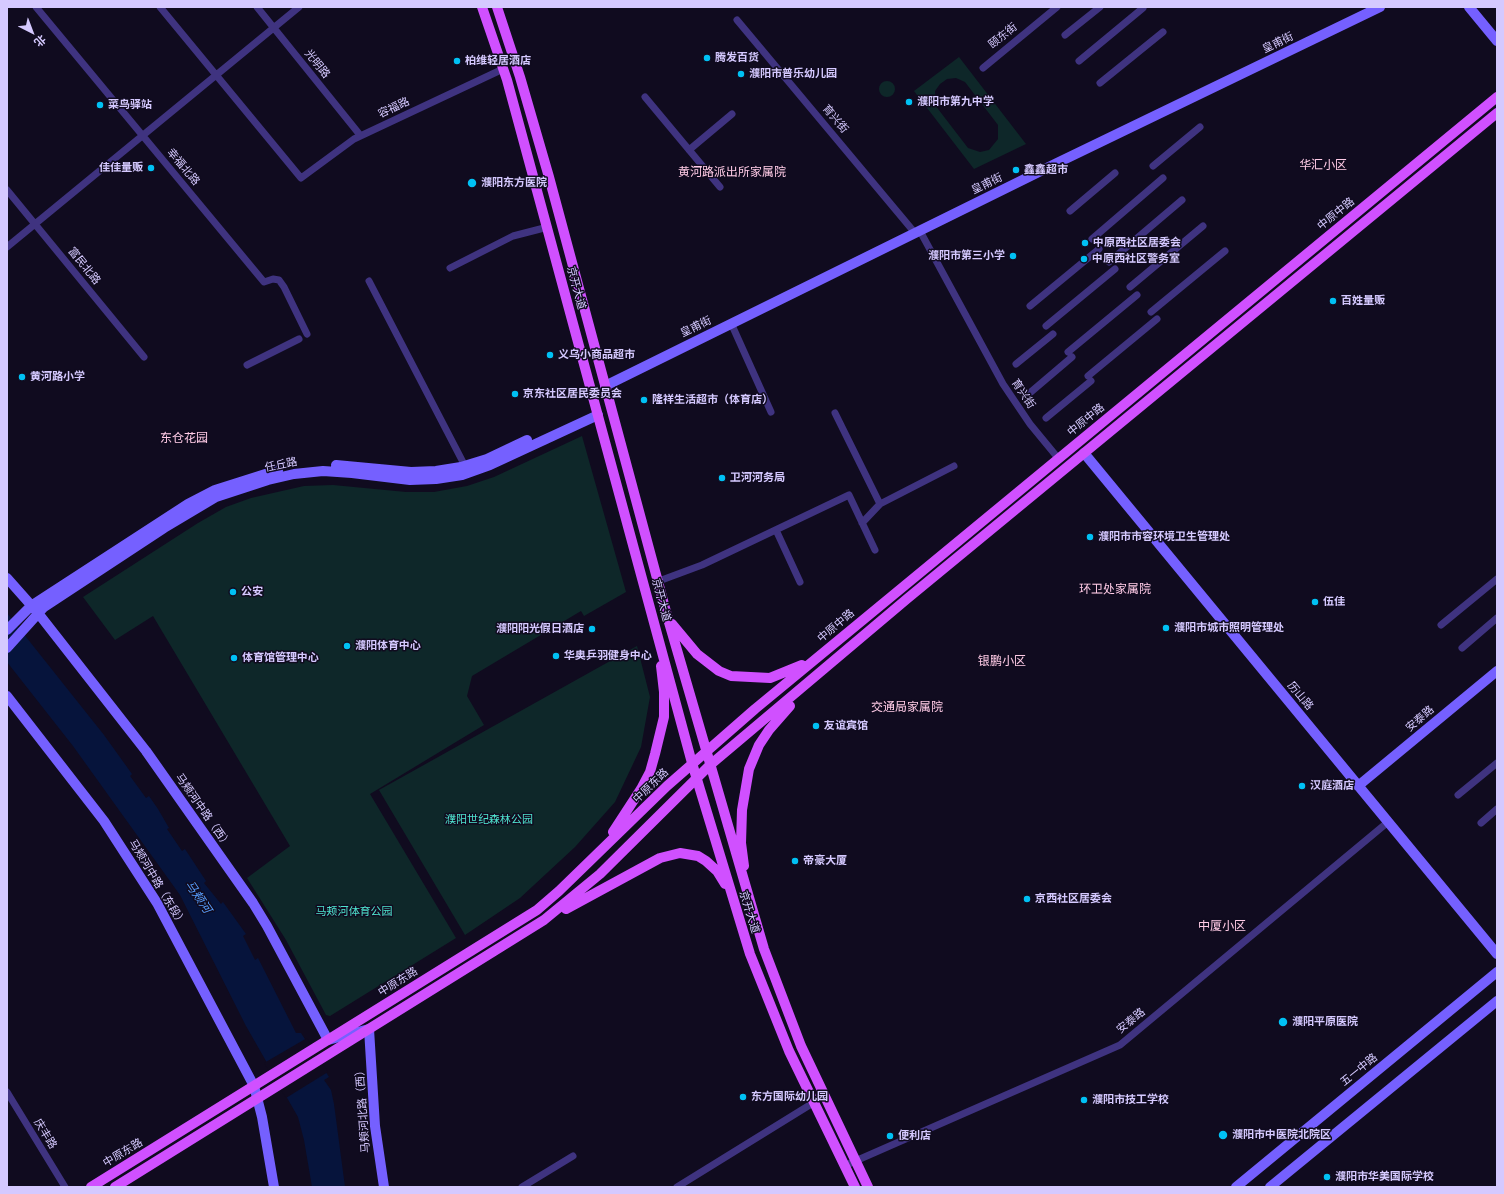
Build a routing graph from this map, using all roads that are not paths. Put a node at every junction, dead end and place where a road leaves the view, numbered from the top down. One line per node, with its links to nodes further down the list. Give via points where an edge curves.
1 (36, 7): 28 (street, 幸福北路)
2 (160, 7): 20 (street)
3 (257, 7): 13 (street, 光明路)
4 (299, 7): 13 (street)
5 (482, 7): 19 (main road, 京开大道)
6 (497, 7): 62 (main road, 京开大道, via 545,163)
7 (1057, 7): 18 (street, 颐东街)
8 (1100, 7): 15 (street)
9 (1380, 7): 40 (street, 皇甫街)
10 (1469, 7): 16 (street)
11 (1143, 8): 17 (street)
12 (737, 20): 40 (street, 育兴街)
13 (274, 28): 20 (street); 27 (street, 光明路)
14 (1163, 32): 21 (street)
15 (1065, 35)
16 (1497, 41)
17 (1079, 61)
18 (983, 68)
19 (503, 69): 27 (street, 容福路); 39 (main road, 京开大道)
20 (216, 75): 27 (street, 容福路, via 301,178); 28 (street)
21 (1100, 83)
22 (645, 97): 29 (street)
23 (1497, 97): 69 (main road, 中原中路)
24 (1497, 113): 68 (main road)
25 (732, 114): 29 (street)
26 (1200, 127): 30 (street)
27 (360, 135)
28 (142, 136): 37 (street); 56 (street, 幸福北路, via 264,282 279,280)
29 (689, 150): 33 (street)
30 (1153, 166)
31 (1115, 173): 36 (street)
32 (1163, 178): 41 (street)
33 (720, 187)
34 (7, 190): 37 (street, 富民北路)
35 (1182, 200): 45 (street)
36 (1070, 211)
37 (35, 224): 42 (street); 59 (street, 富民北路)
38 (1203, 226): 49 (street)
39 (548, 228): 46 (street, via 513,236); 64 (main road, 京开大道)
40 (917, 232): 54 (street, 皇甫街); 69 (street, 育兴街, via 1003,384 1030,424)
41 (1092, 239)
42 (7, 247)
43 (1099, 249): 51 (street)
44 (1224, 251): 52 (street)
45 (1109, 262)
46 (450, 268)
47 (1115, 269): 55 (street)
48 (369, 281): 70 (street)
49 (1130, 287)
50 (1137, 295): 63 (street)
51 (1030, 306)
52 (1151, 312)
53 (1157, 319): 67 (street)
54 (731, 323): 62 (street, 皇甫街); 65 (street)
55 (1046, 326)
56 (307, 334)
57 (1053, 334): 60 (street)
58 (299, 338): 61 (street)
59 (144, 357)
60 (1016, 364)
61 (247, 365)
62 (605, 386): 78 (main road, 京开大道)
63 (1025, 397)
64 (597, 411): 70 (street, 任丘路); 80 (street, 任丘路, via 490,465 462,475 410,480 323,471 294,474 244,486 191,511); 85 (main road, 京开大道)
65 (770, 412)
66 (835, 413): 72 (street)
67 (1046, 418)
68 (1084, 453): 89 (main road); 97 (street, 历山路)
69 (1058, 458): 88 (main road, 中原中路)
70 (465, 466): 80 (street, 任丘路, via 411,472 323,465 294,467 241,480 188,504)
71 (954, 466): 72 (street)
72 (880, 504): 73 (street)
73 (862, 522): 74 (street, via 849,495); 75 (street)
74 (776, 530): 78 (street, via 702,565); 79 (street)
75 (875, 550)
76 (7, 578): 80 (street, 马颊河中路（西）)
77 (1497, 579): 83 (street)
78 (659, 581): 82 (main road, 京开大道)
79 (800, 582)
80 (32, 613): 84 (street, 任丘路); 86 (street, 任丘路); 110 (street, 马颊河中路（西）, via 146,751 253,903)
81 (1497, 618): 87 (street)
82 (668, 619): 88 (main road, via 697,654 718,671 731,676 770,678); 92 (main road, 京开大道)
83 (1441, 625)
84 (7, 630)
85 (658, 633): 93 (main road, 京开大道); 102 (main road, via 664,692 664,717 659,741 650,772 641,789)
86 (7, 648)
87 (1462, 648)
88 (821, 655): 92 (main road, 中原中路)
89 (834, 660): 95 (main road); 103 (main road, via 769,730 754,757 742,810 741,843)
90 (1497, 671): 97 (street, 安泰路)
91 (7, 696): 111 (street, 马颊河中路（东段）, via 85,796 138,872)
92 (706, 751): 93 (main road, 中原中路); 95 (main road, 京开大道)
93 (692, 763): 96 (main road, 京开大道); 102 (main road, 中原东路)
94 (1497, 763): 98 (street)
95 (710, 765): 96 (main road); 103 (main road, 京开大道)
96 (696, 778): 104 (main road, via 600,874); 105 (main road, 京开大道)
97 (1358, 786): 100 (street, 历山路)
98 (1458, 795)
99 (1497, 809): 101 (street)
100 (1388, 822): 106 (street, 历山路); 116 (street, 安泰路, via 1120,1045)
101 (1481, 823)
102 (597, 854): 110 (main road, 中原东路, via 537,910)
103 (747, 894): 116 (main road, 京开大道, via 788,1014)
104 (544, 920): 105 (main road, via 660,858 680,853 698,856 717,871 724,881); 109 (main road)
105 (739, 920): 114 (main road, 京开大道, via 759,979)
106 (1497, 954)
107 (1497, 972): 127 (street, 五一中路)
108 (1497, 1000): 128 (street)
109 (370, 1029): 110 (street); 113 (main road); 122 (street, 马颊河北路（西）, via 375,1126)
110 (328, 1040): 111 (main road, 中原东路)
111 (254, 1086): 113 (street, 马颊河中路（东段）); 119 (main road, 中原东路)
112 (7, 1092): 118 (street, 庆丰路)
113 (257, 1100): 120 (main road); 121 (street, 马颊河中路（东段）)
114 (813, 1103): 117 (main road, 京开大道); 124 (street)
115 (573, 1156): 123 (street)
116 (856, 1161): 117 (street, 安泰路); 126 (main road, 京开大道)
117 (844, 1166): 125 (main road, 京开大道)
118 (65, 1187)
119 (91, 1187)
120 (115, 1187)
121 (274, 1187)
122 (384, 1187)
123 (522, 1187)
124 (677, 1187)
125 (854, 1187)
126 (868, 1187)
127 (1236, 1187)
128 (1270, 1187)

